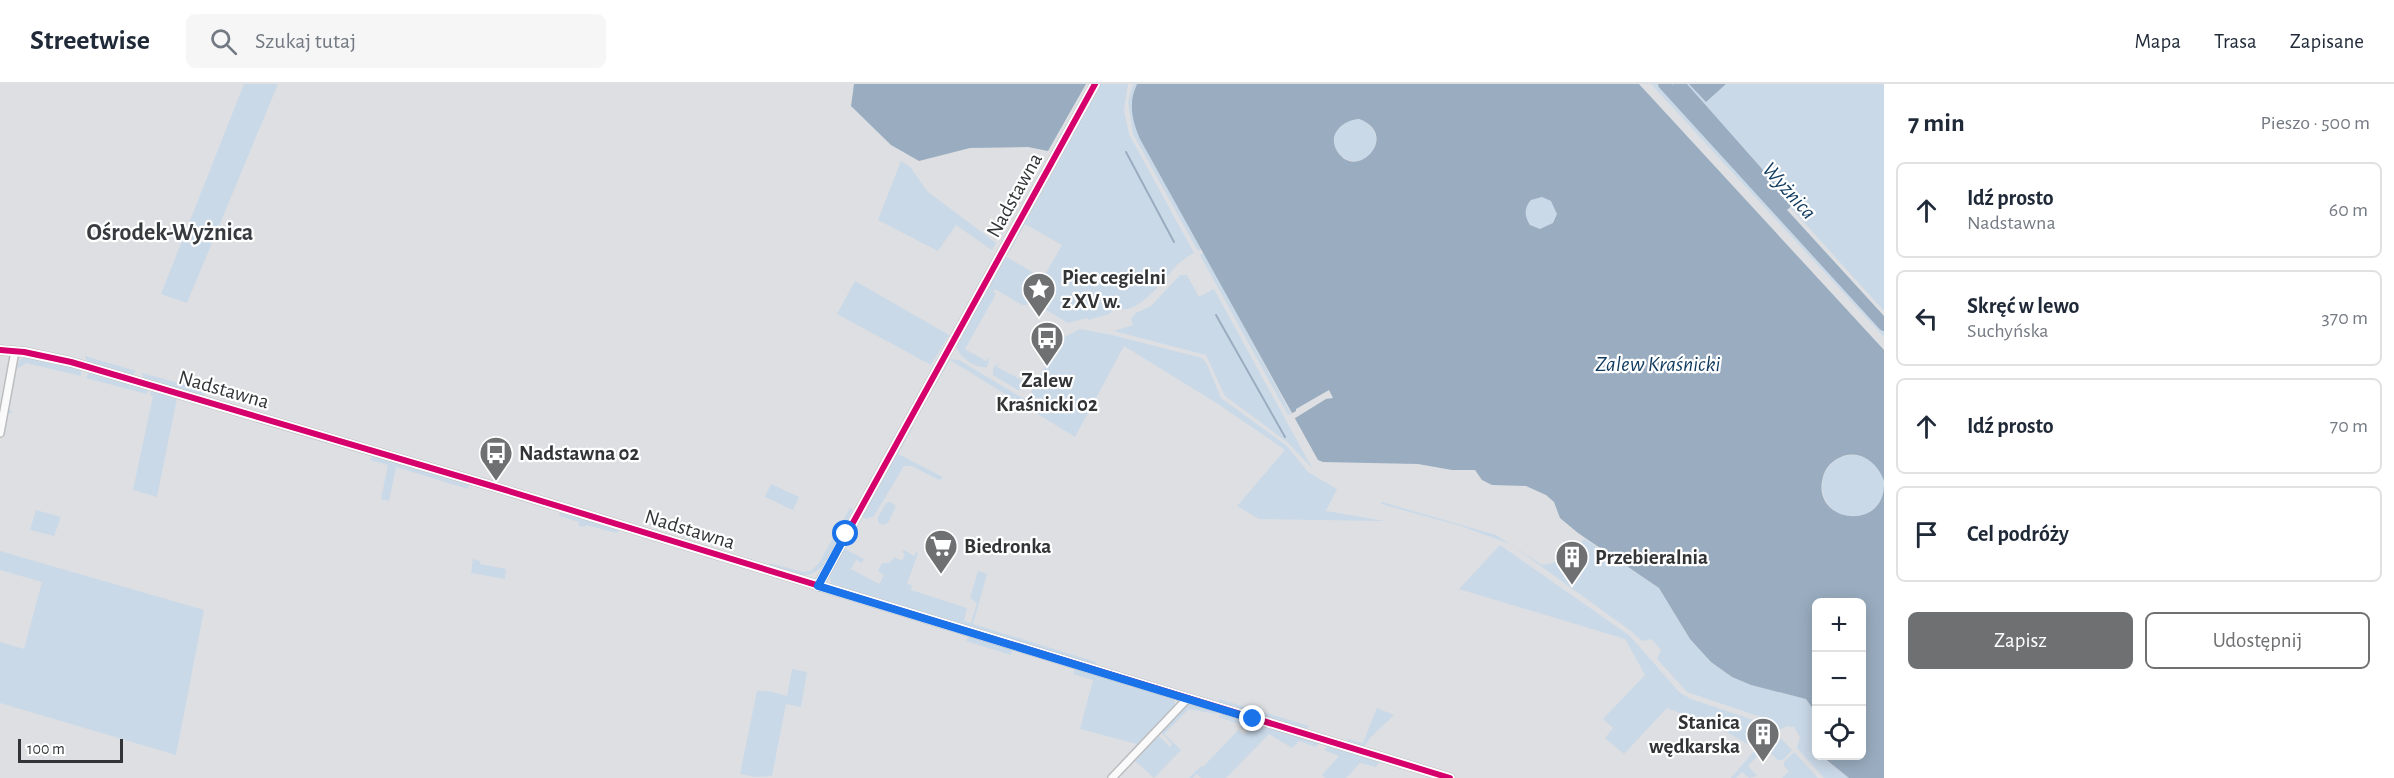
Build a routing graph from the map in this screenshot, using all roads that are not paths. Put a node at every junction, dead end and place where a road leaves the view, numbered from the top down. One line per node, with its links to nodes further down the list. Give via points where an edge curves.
1 (1095, 84): 5 (street, Nadstawna)
2 (0, 350): 3 (street, Nadstawna)
3 (15, 351): 4 (street); 5 (street, Nadstawna, via 100,370)
4 (0, 433)
5 (818, 586): 6 (street)
6 (1187, 699): 7 (street); 8 (street)
7 (1112, 778)
8 (1450, 778)

